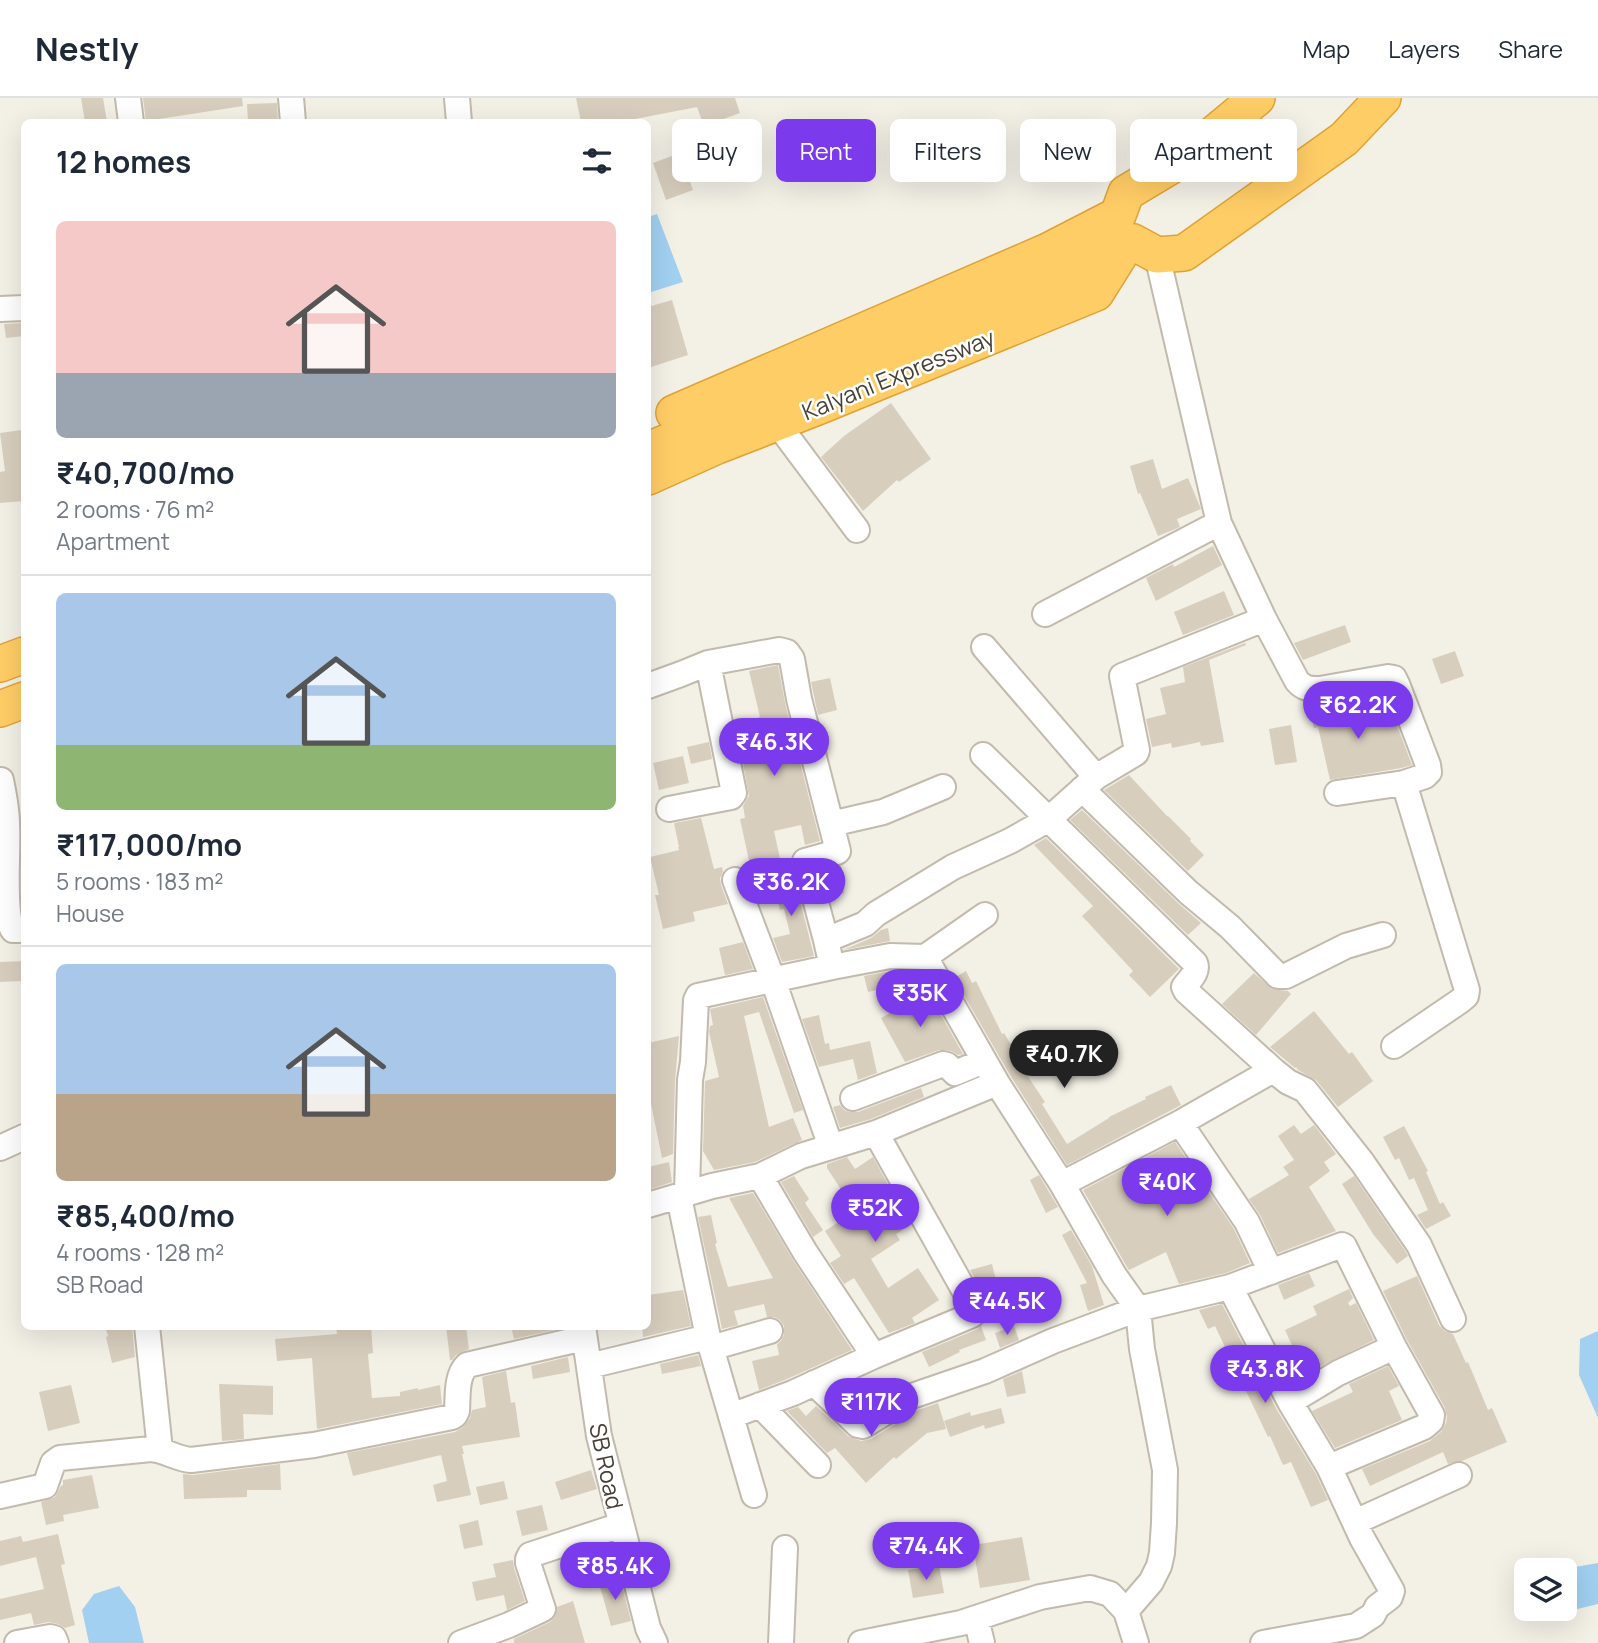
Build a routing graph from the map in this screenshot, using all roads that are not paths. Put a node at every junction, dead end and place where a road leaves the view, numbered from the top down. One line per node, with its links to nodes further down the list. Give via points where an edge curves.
1 (128, 98): 6 (street)
2 (291, 98): 7 (street)
3 (457, 98): 8 (street)
4 (1257, 98): 9 (highway, Kalyani Expressway, via 1186,157 1126,193)
5 (1383, 98): 9 (highway, via 1344,139 1184,253)
6 (131, 119)
7 (293, 119)
8 (459, 119)
9 (1129, 235): 12 (highway, via 1076,214 924,287); 13 (highway, Kalyani Expressway, via 1096,293); 14 (highway, via 1048,251); 15 (highway, via 1056,281); 17 (street)
10 (21, 308): 11 (street)
11 (0, 309)
12 (651, 406)
13 (778, 423): 16 (highway, Kalyani Expressway); 18 (street)
14 (651, 424)
15 (651, 449)
16 (651, 476)
17 (1219, 523): 19 (street); 20 (street)
18 (857, 530)
19 (1045, 614)
20 (1264, 619): 34 (street, via 1122,676 1137,750); 35 (street, via 1302,686 1320,689 1394,678 1429,772)
21 (984, 647): 34 (street)
22 (21, 656): 24 (highway)
23 (708, 663): 27 (street); 38 (street, via 734,793); 40 (street, via 787,652)
24 (0, 664)
25 (21, 672): 26 (highway)
26 (0, 680)
27 (651, 685)
28 (21, 701): 29 (highway)
29 (0, 709)
30 (21, 721): 31 (highway)
31 (0, 728)
32 (983, 755): 39 (street)
33 (1, 780): 43 (street, via 8,825 8,922 13,930)
34 (1089, 783): 39 (street); 44 (street, via 1188,892 1278,976)
35 (1404, 783): 37 (street); 49 (street, via 1467,990 1460,1001)
36 (943, 787): 40 (street, via 883,812)
37 (1337, 793)
38 (669, 809)
39 (1049, 818): 45 (street, via 953,867 865,924); 51 (street, via 1195,964 1196,971 1184,989)
40 (831, 824): 45 (street, via 837,852 805,861)
41 (735, 880): 48 (street)
42 (985, 915): 46 (street)
43 (21, 930)
44 (1383, 935)
45 (827, 940): 47 (street)
46 (925, 957): 47 (street, via 890,956); 50 (street)
47 (832, 967): 48 (street)
48 (773, 980): 57 (street); 61 (street, via 703,994 696,1000)
49 (1394, 1046)
50 (984, 1061): 52 (street); 53 (street, via 955,1073 943,1064)
51 (1273, 1070): 54 (street); 66 (street, via 1305,1090 1362,1161 1419,1245)
52 (997, 1083): 55 (street); 60 (street)
53 (853, 1097)
54 (1180, 1123): 60 (street); 63 (street, via 1247,1222)
55 (876, 1133): 57 (street); 72 (street, via 974,1311 967,1318)
56 (21, 1139): 58 (street)
57 (831, 1147): 59 (street)
58 (0, 1148)
59 (760, 1176): 61 (street); 72 (street)
60 (1062, 1184): 65 (street)
61 (683, 1195): 62 (street); 70 (street)
62 (651, 1204)
63 (1271, 1272): 64 (street); 71 (street, via 1345,1246)
64 (1230, 1287): 65 (street); 75 (street)
65 (1138, 1309): 74 (street, via 912,1396 863,1426); 87 (street, via 1165,1470 1164,1523 1159,1566 1152,1582)
66 (1453, 1319)
67 (147, 1330): 78 (street)
68 (770, 1331): 70 (street)
69 (584, 1332): 73 (street, SB Road); 78 (street, via 467,1365 460,1376 457,1411 452,1417 314,1445 191,1460)
70 (709, 1342): 73 (street); 77 (street)
71 (1394, 1347): 75 (street); 80 (street, via 1432,1421)
72 (874, 1356): 74 (street)
73 (589, 1366): 85 (street, SB Road, via 599,1436)
74 (814, 1383): 76 (street)
75 (1290, 1402): 80 (street)
76 (760, 1405): 77 (street); 79 (street)
77 (731, 1416): 82 (street)
78 (160, 1450): 83 (street, via 60,1458 53,1463 45,1486)
79 (818, 1465)
80 (1329, 1467): 84 (street)
81 (1459, 1475): 84 (street)
82 (754, 1495)
83 (0, 1496)
84 (1355, 1522): 97 (street, via 1391,1586 1390,1598 1356,1626)
85 (621, 1525): 91 (street, via 530,1555 528,1563 543,1609); 92 (street, SB Road)
86 (785, 1548): 93 (street)
87 (1126, 1612): 88 (street, via 1110,1594 1090,1588 1040,1597); 96 (street)
88 (976, 1618): 94 (street); 95 (street)
89 (17, 1643): 90 (street, via 50,1637)
90 (56, 1643)
91 (461, 1643)
92 (654, 1643)
93 (781, 1643)
94 (861, 1643)
95 (982, 1643)
96 (1136, 1643)
97 (1263, 1643)

